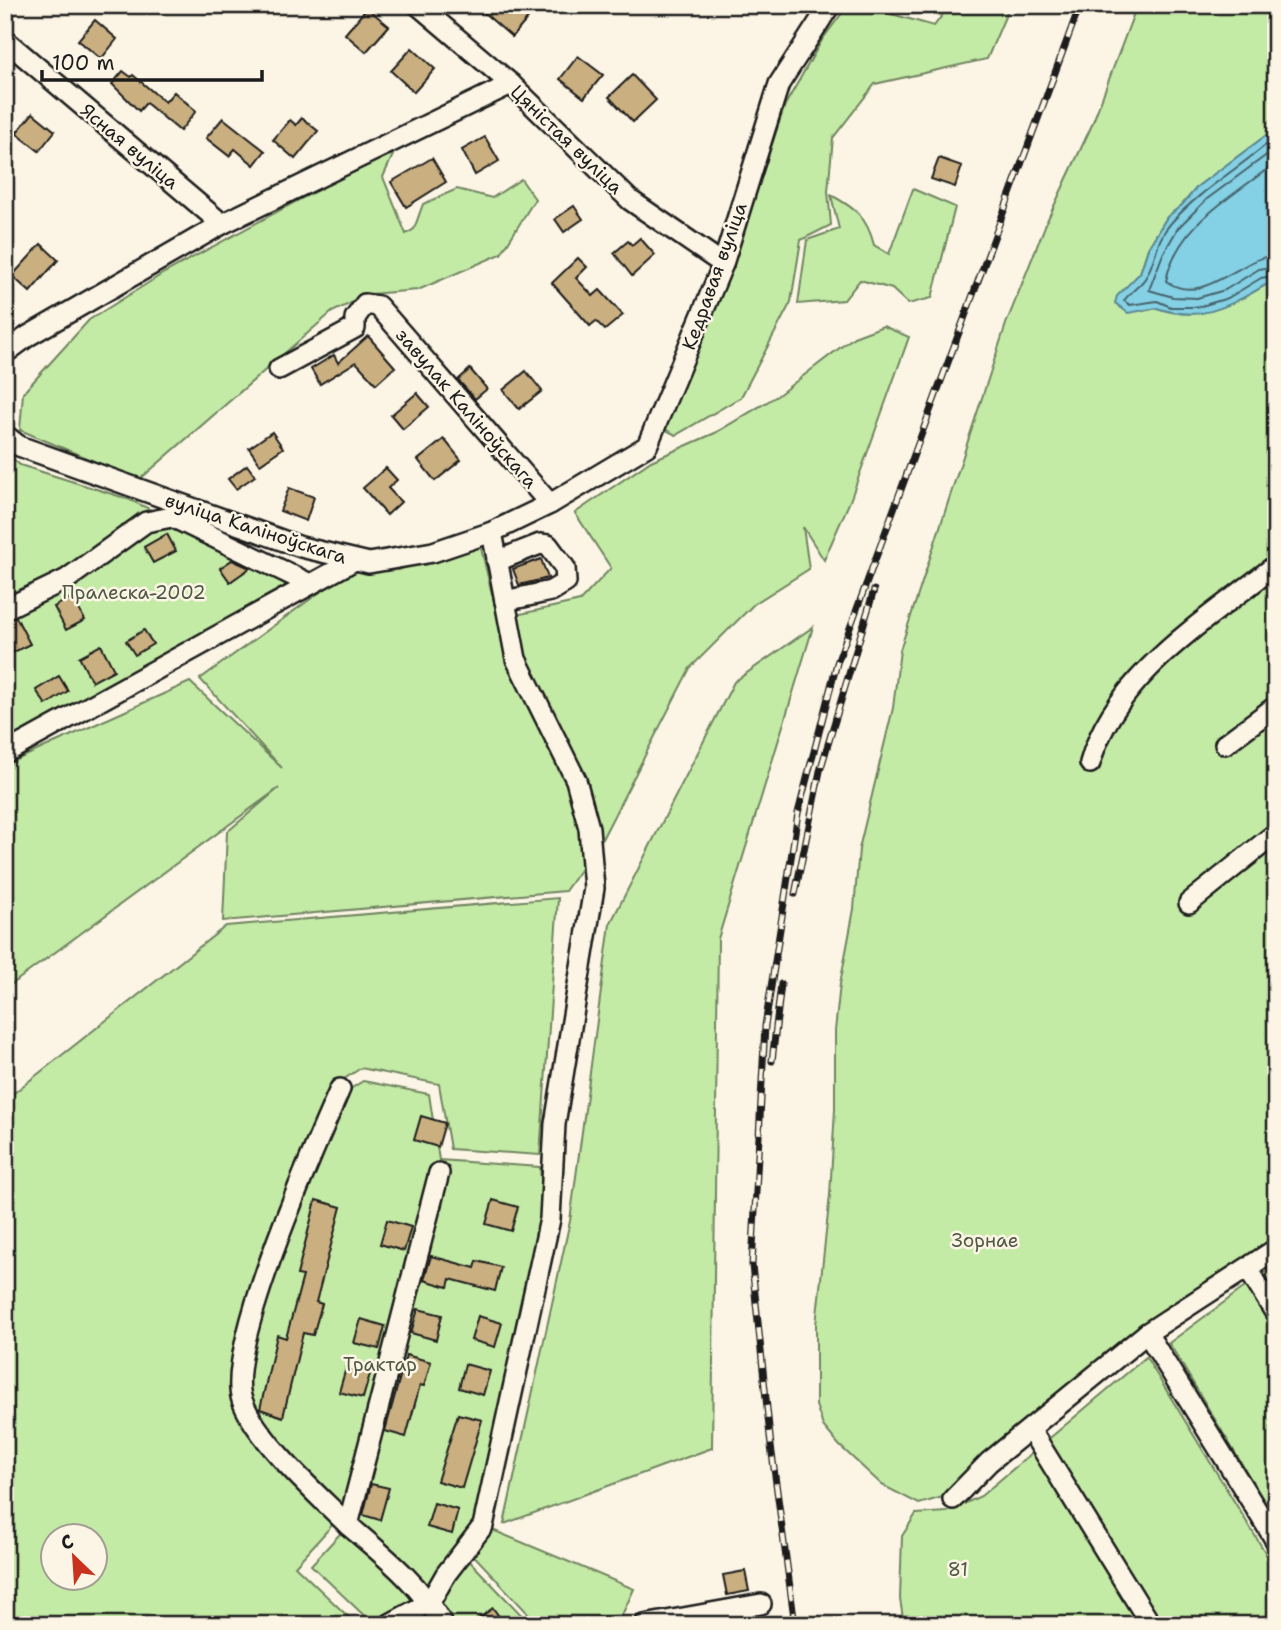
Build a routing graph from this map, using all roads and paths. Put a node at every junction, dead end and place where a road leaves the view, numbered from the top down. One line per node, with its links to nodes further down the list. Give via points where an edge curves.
1 (418, 5): 4 (street, Цяністая вуліца)
2 (830, 5): 6 (street, Кедравая вуліца, via 779,84)
3 (5, 40): 5 (street, Ясная вуліца)
4 (511, 84): 5 (street); 6 (street, Цяністая вуліца, via 630,200)
5 (222, 224): 7 (street)
6 (723, 264): 10 (street, Кедравая вуліца, via 647,446)
7 (5, 353)
8 (279, 369): 10 (street, завулак Каліноўскага, via 355,328 355,318 365,304 378,306)
9 (5, 435): 12 (street, вуліца Каліноўскага, via 19,446 188,508)
10 (550, 504): 11 (street, вуліца Каліноўскага)
11 (492, 532): 12 (street, вуліца Каліноўскага, via 404,559); 13 (street)
12 (353, 561): 15 (street)
13 (497, 561): 16 (street); 16 (street, via 540,544 548,545 565,568 566,582 551,591)
14 (1276, 565): 21 (street, via 1165,654 1121,700)
15 (308, 583): 17 (street, via 172,517 146,522 67,579); 20 (street, via 206,645)
16 (505, 601): 34 (street, via 516,659 576,780 589,828 594,888 555,1124 550,1219 483,1526)
17 (5, 609)
18 (1276, 706): 19 (street)
19 (1225, 744)
20 (5, 753)
21 (1090, 763)
22 (1276, 833): 23 (street)
23 (1189, 902)
24 (340, 1089): 32 (street, via 282,1224 238,1371 251,1418 294,1471)
25 (439, 1173): 32 (street)
26 (1276, 1250): 27 (street)
27 (1248, 1269): 28 (street); 29 (street)
28 (1276, 1314)
29 (1147, 1333): 30 (street); 33 (street)
30 (1030, 1429): 31 (street); 39 (street)
31 (953, 1499)
32 (348, 1525): 34 (street)
33 (1276, 1541)
34 (430, 1602): 37 (street); 38 (street)
35 (761, 1604): 36 (street)
36 (644, 1623)
37 (388, 1625)
38 (443, 1625)
39 (1151, 1625)

